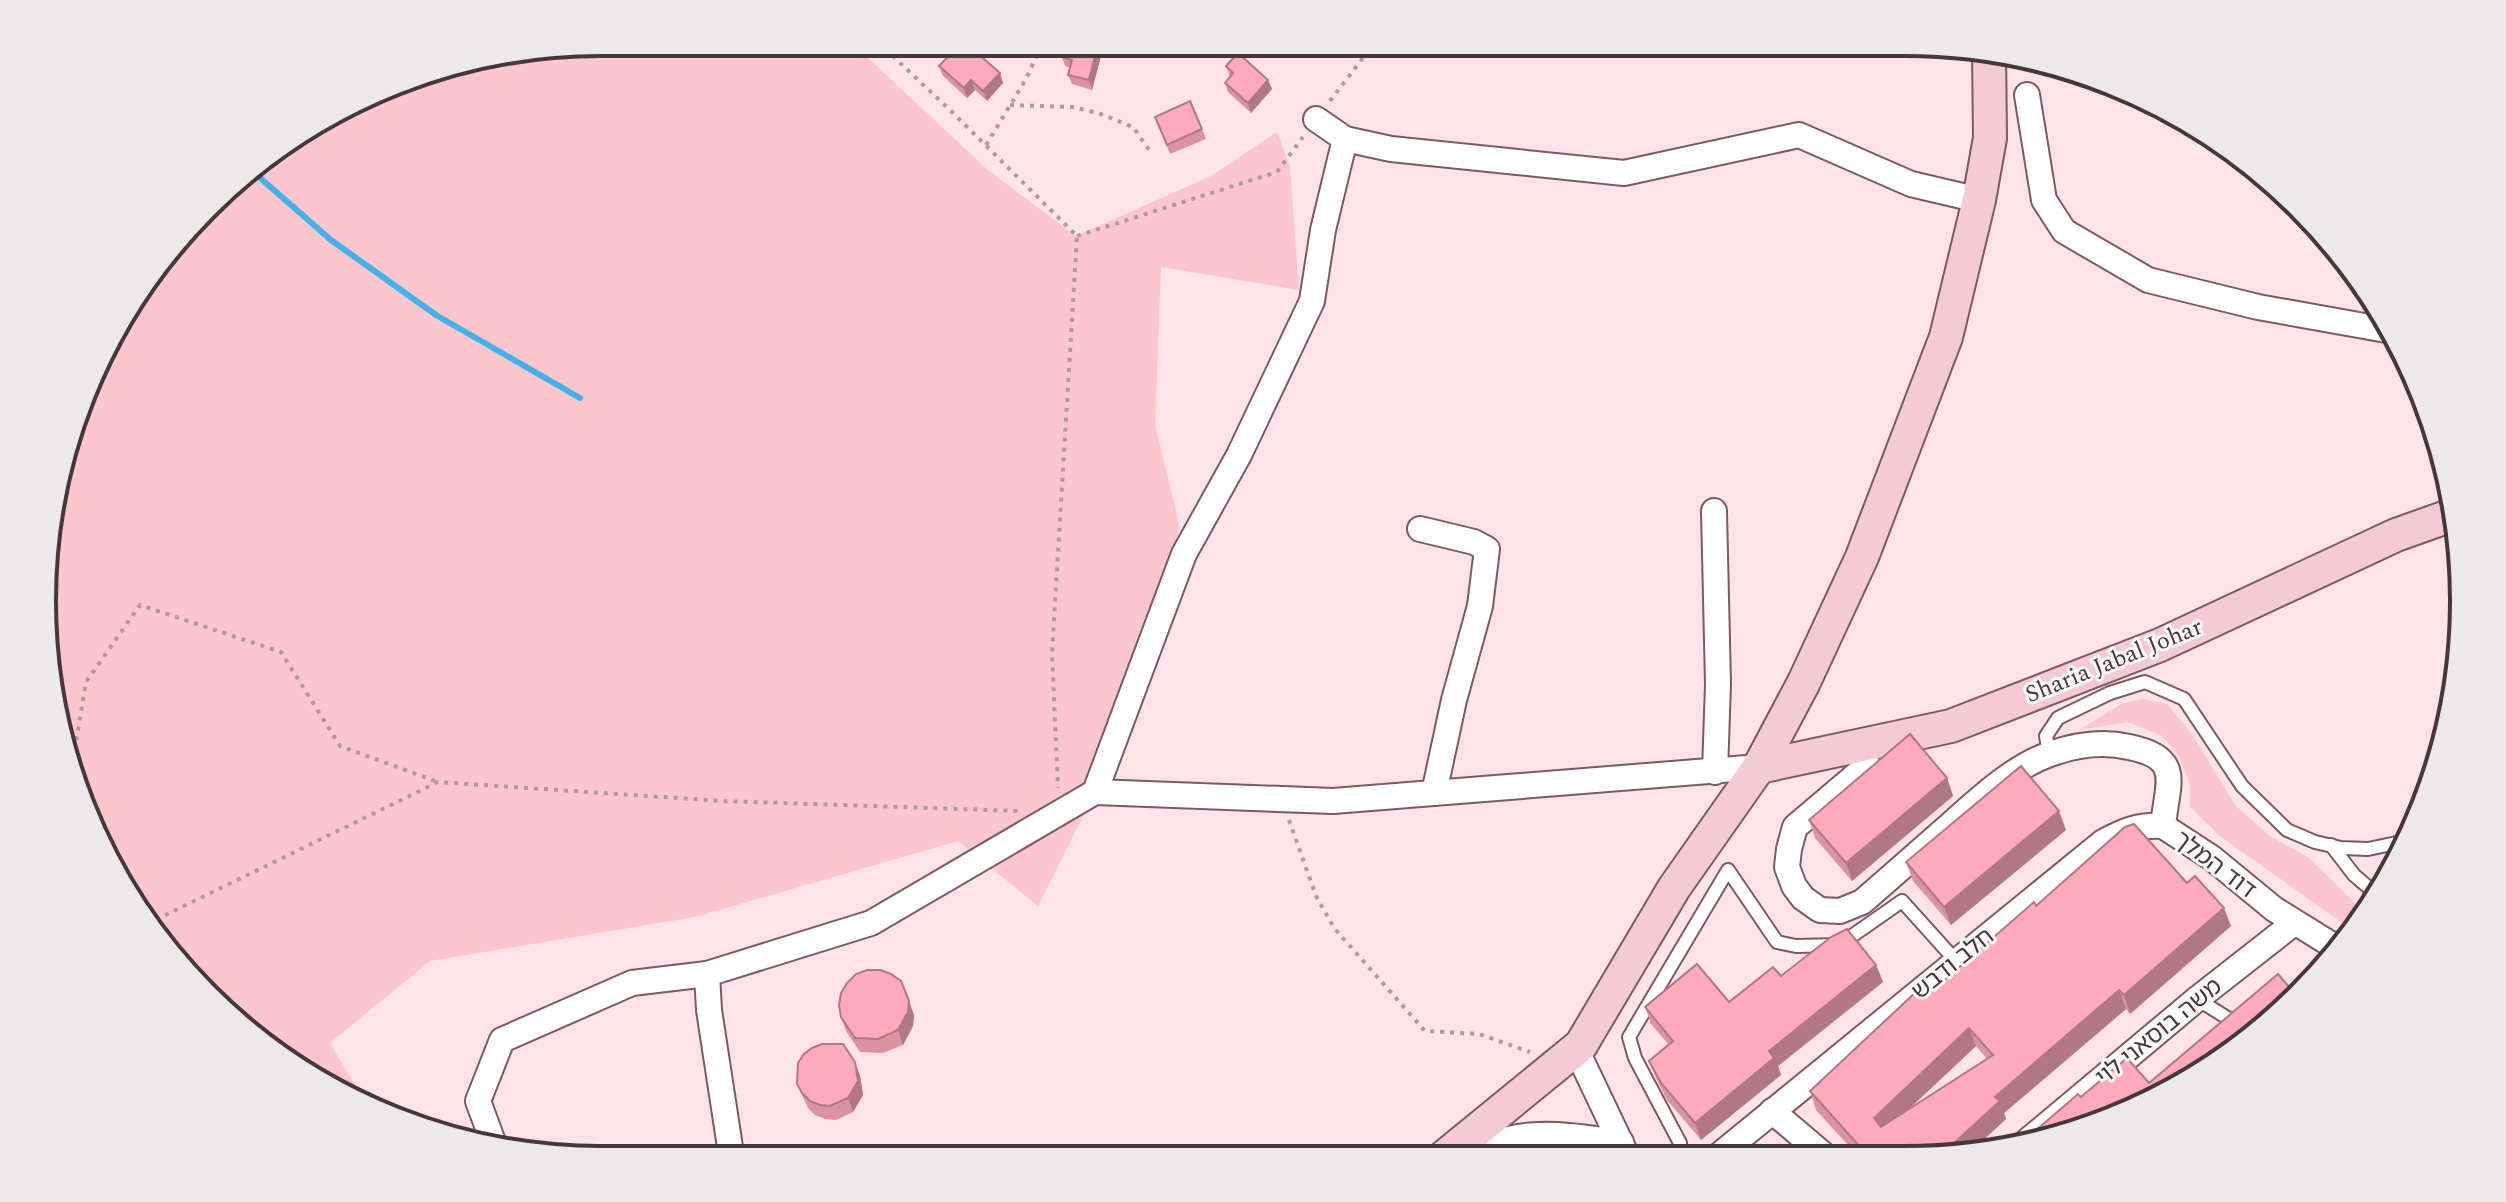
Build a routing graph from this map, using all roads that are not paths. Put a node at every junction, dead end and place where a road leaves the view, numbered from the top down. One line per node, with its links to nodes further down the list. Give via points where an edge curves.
1 (1990, 63): 5 (street, via 1990,138)
2 (2027, 95): 6 (street, via 2044,200 2064,231 2148,280)
3 (1316, 119): 4 (street)
4 (1345, 139): 5 (street, via 1391,149 1624,173 1799,135 1911,184); 14 (street, via 1312,301 1239,455 1184,554)
5 (1979, 200): 12 (street, via 1946,337 1862,557)
6 (2377, 328)
7 (1714, 511): 13 (street)
8 (2443, 518): 12 (street, Sharia Jabal Johar, via 2160,645 1951,726)
9 (1420, 529): 15 (street, via 1487,549 1480,606)
10 (2049, 754): 11 (street, דוד המלך, via 1980,799 1862,902 1840,911 1820,910 1803,898 1787,867 1795,827); 16 (street, דוד המלך, via 2111,743 2155,754 2170,777); 18 (lane, via 2046,736 2058,718 2145,682 2184,699 2242,786 2287,830)
11 (1868, 765)
12 (1759, 767): 13 (street); 26 (street, via 1674,888 1581,1045)
13 (1715, 772): 15 (street)
14 (1095, 792): 15 (street, via 1333,801); 23 (street, via 871,923)
15 (1434, 793)
16 (2163, 826): 20 (street, דוד המלך); 22 (street, חלב ודבש, via 2129,829 2103,842)
17 (2393, 844): 18 (lane, via 2368,849)
18 (2331, 845): 19 (lane)
19 (2368, 887)
20 (2294, 923): 21 (street, דוד המלך); 24 (street, משה בוסאני לוי)
21 (2329, 943)
22 (1956, 961): 27 (street, חלב ודבש); 30 (lane, via 1902,901 1839,945 1777,942 1728,870 1629,1037)
23 (707, 974): 29 (street, via 632,983 502,1040 478,1101); 31 (street)
24 (2197, 999): 25 (lane, via 2234,1015); 28 (street, משה בוסאני לוי)
25 (2219, 1028)
26 (1568, 1056): 32 (street); 35 (street)
27 (1772, 1111): 36 (street, חלב ודבש); 37 (street)
28 (2043, 1128)
29 (490, 1135)
30 (1680, 1143)
31 (730, 1146)
32 (1458, 1146)
33 (1490, 1146): 34 (street, via 1554,1133)
34 (1611, 1146)
35 (1622, 1146)
36 (1732, 1146)
37 (1813, 1146)

